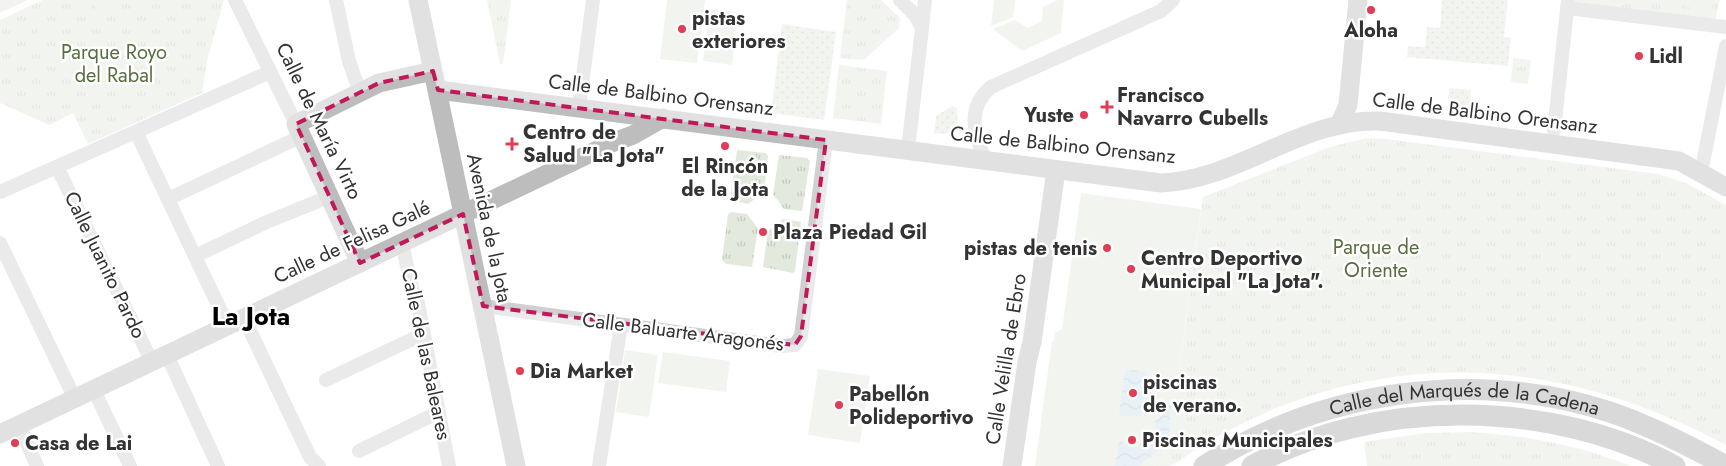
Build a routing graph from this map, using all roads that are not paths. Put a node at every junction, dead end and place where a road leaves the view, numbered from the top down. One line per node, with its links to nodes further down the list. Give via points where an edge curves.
1 (235, 0): 14 (street, Calle de María Virto)
2 (336, 0): 16 (street, via 349,61)
3 (418, 0): 13 (street, Avenida de la Jota)
4 (593, 0): 17 (street)
5 (900, 0): 11 (street, via 915,15)
6 (925, 0): 11 (street)
7 (1174, 0): 27 (street, via 1161,10 983,94 974,117 979,147)
8 (1358, 0): 20 (street, via 1348,105)
9 (1568, 4): 10 (street); 22 (street)
10 (1726, 27)
11 (922, 28): 26 (street)
12 (1726, 46): 30 (street)
13 (433, 71): 15 (street, Avenida de la Jota); 16 (street, via 387,80)
14 (270, 72): 21 (street, Calle de María Virto); 23 (street)
15 (438, 90): 17 (street, Calle de Balbino Orensanz); 35 (street, Avenida de la Jota)
16 (360, 93): 21 (street)
17 (579, 108): 18 (street, Calle de Balbino Orensanz)
18 (621, 113): 19 (street, Calle de Balbino Orensanz); 25 (street)
19 (663, 118): 24 (street, Calle de Balbino Orensanz); 25 (street, Calle de Felisa Galé)
20 (1340, 123): 29 (street, Calle de Balbino Orensanz, via 1217,171 1178,182); 30 (street, Calle de Balbino Orensanz, via 1380,120 1666,159 1679,161)
21 (299, 130): 33 (street, Calle de María Virto); 34 (street)
22 (1554, 131)
23 (136, 132): 28 (street); 34 (street)
24 (826, 140): 26 (street, Calle de Balbino Orensanz); 42 (street, Calle Baluarte Aragonés, via 799,342 781,346)
25 (614, 142): 35 (street, Calle de Felisa Galé)
26 (908, 150): 27 (street, Calle de Balbino Orensanz)
27 (986, 160): 29 (street, Calle de Balbino Orensanz)
28 (57, 167): 32 (street); 44 (street, Calle Juanito Pardo)
29 (1056, 170): 59 (street, Calle Velilla de Ebro)
30 (1701, 173): 31 (street, Calle de Balbino Orensanz)
31 (1726, 188)
32 (0, 192)
33 (331, 196): 38 (street); 39 (street, Calle de María Virto)
34 (168, 199): 38 (street)
35 (463, 214): 37 (street, Calle de Felisa Galé); 40 (street, Avenida de la Jota)
36 (0, 243): 47 (street)
37 (402, 243): 39 (street, Calle de Felisa Galé); 43 (street, Calle de las Baleares)
38 (193, 252): 41 (street)
39 (360, 263): 41 (street, Calle de Felisa Galé)
40 (483, 306): 42 (street, Calle Baluarte Aragonés); 57 (street, Avenida de la Jota)
41 (236, 322): 44 (street, Calle de Felisa Galé); 55 (street, via 310,457)
42 (621, 325): 58 (street)
43 (423, 334): 45 (street); 48 (street, Calle de las Baleares)
44 (159, 359): 46 (street, Calle de Felisa Galé); 54 (street, Calle Juanito Pardo)
45 (326, 380)
46 (94, 390): 47 (street, Calle de Felisa Galé); 53 (street)
47 (75, 399): 49 (street, Calle de Felisa Galé)
48 (439, 412): 51 (street); 56 (street, Calle de las Baleares)
49 (19, 426): 50 (street, Calle de Felisa Galé); 52 (street)
50 (0, 434)
51 (359, 451)
52 (37, 466)
53 (130, 466)
54 (218, 466)
55 (319, 466)
56 (449, 466)
57 (516, 466)
58 (599, 466)
59 (1012, 466)
60 (1204, 466): 63 (main road, Calle del Marqués de la Cadena, via 1253,436 1318,411 1387,396 1449,390 1541,397 1609,412 1663,433)
61 (1252, 466): 62 (main road, Calle del Marqués de la Cadena, via 1308,441 1354,428 1432,416 1487,416 1548,422 1635,448)
62 (1675, 466)
63 (1726, 466)

